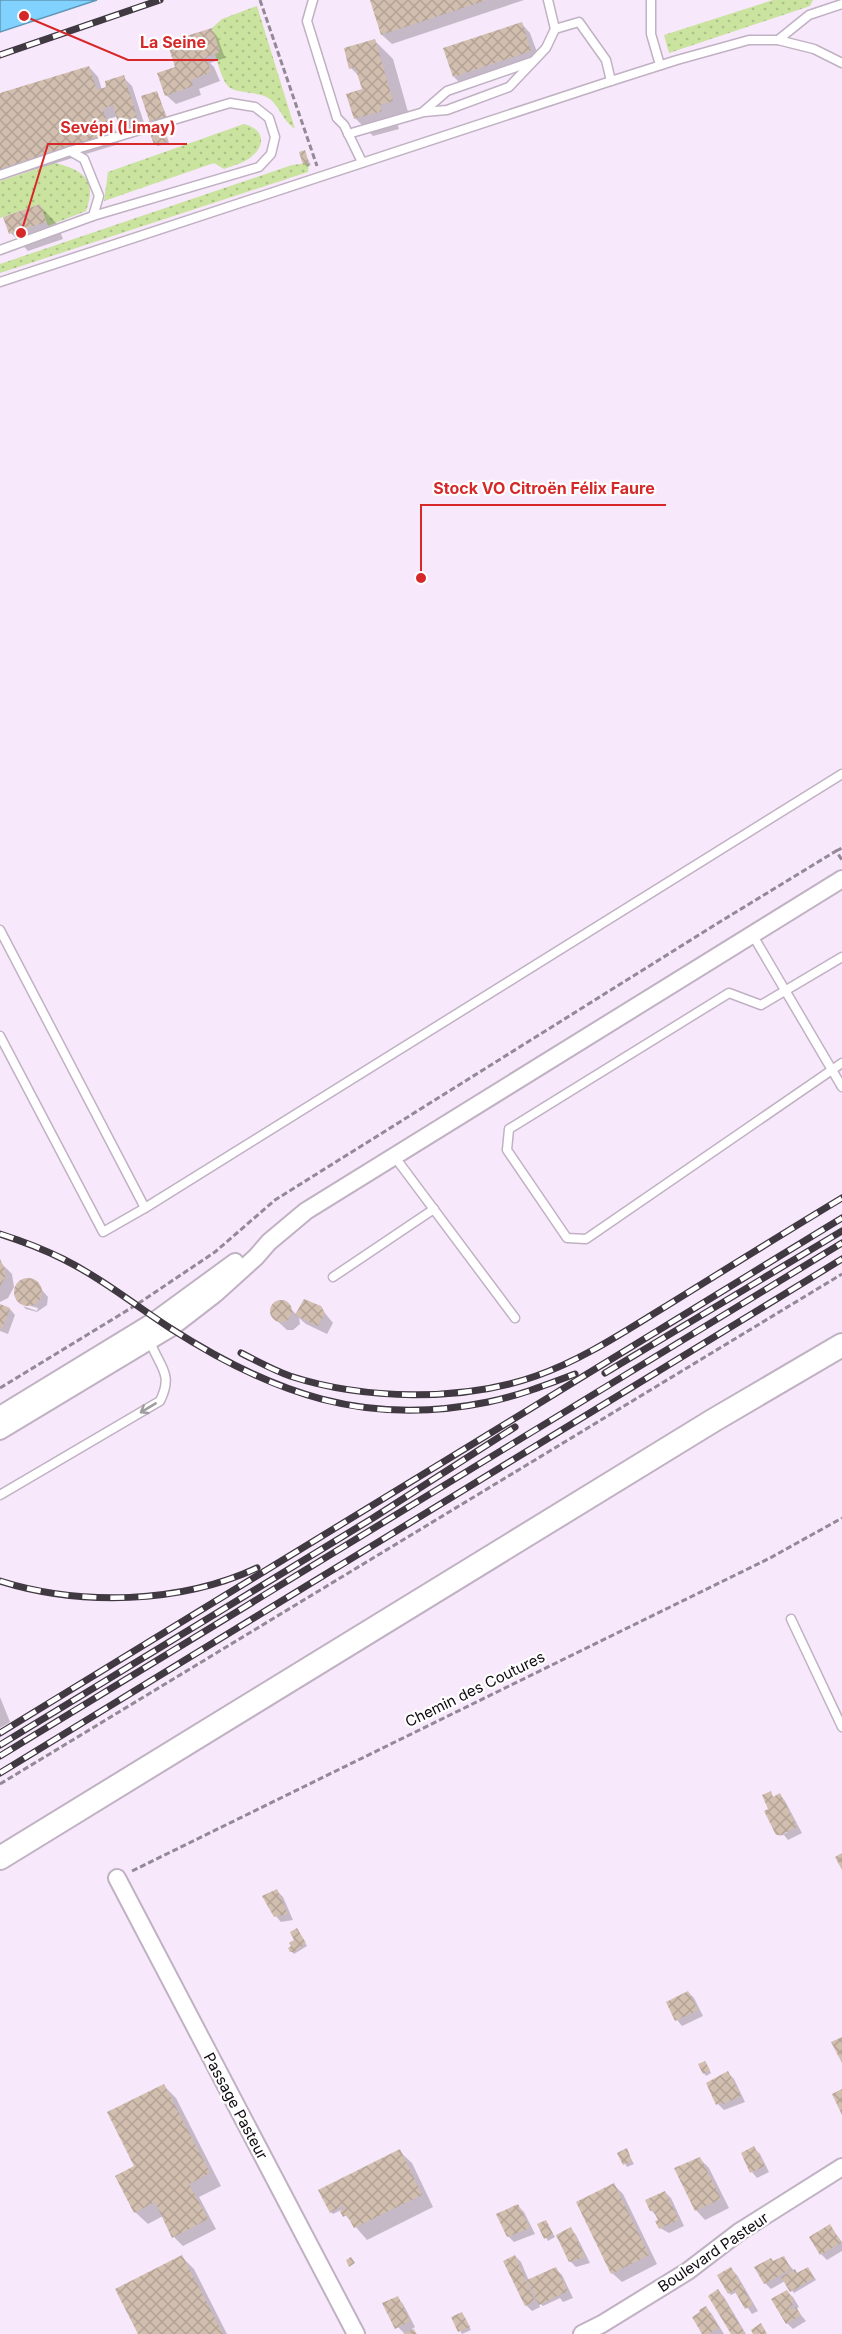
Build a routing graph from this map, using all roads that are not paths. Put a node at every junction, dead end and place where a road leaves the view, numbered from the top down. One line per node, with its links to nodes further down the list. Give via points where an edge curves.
1 (313, 0): 12 (lane, via 307,21 337,118)
2 (548, 0): 5 (lane)
3 (651, 0): 9 (lane, via 651,34)
4 (842, 4): 6 (lane, via 809,15)
5 (555, 29): 7 (lane, via 546,48); 10 (lane, via 579,22 606,60)
6 (777, 40): 8 (lane, via 814,49); 9 (lane, via 749,40)
7 (532, 62): 11 (lane, via 447,91); 11 (lane, via 509,87 447,110)
8 (842, 63)
9 (660, 65): 10 (lane)
10 (611, 81): 14 (lane)
11 (424, 112): 12 (lane)
12 (348, 134): 14 (lane)
13 (70, 151): 15 (lane); 16 (lane, via 84,159 99,196); 16 (lane, via 230,103 255,107 269,118 275,137 272,154 259,167)
14 (362, 162): 18 (lane)
15 (0, 175)
16 (93, 216): 17 (lane)
17 (0, 250)
18 (0, 282)
19 (842, 774): 30 (lane)
20 (842, 879): 22 (street)
21 (0, 930): 30 (lane)
22 (752, 934): 24 (lane); 29 (street)
23 (842, 957): 24 (lane)
24 (786, 991): 27 (lane); 27 (lane, via 761,1005 729,993 509,1129 507,1150 567,1238 586,1239)
25 (0, 1036): 30 (lane, via 103,1232)
26 (842, 1063): 27 (lane)
27 (832, 1069): 28 (lane)
28 (842, 1087)
29 (394, 1156): 31 (lane); 32 (street, via 306,1211)
30 (145, 1208)
31 (434, 1209): 33 (lane); 34 (lane)
32 (269, 1242): 35 (street, via 215,1294); 37 (street, via 250,1251 157,1319)
33 (333, 1277)
34 (515, 1318)
35 (150, 1341): 38 (street); 39 (lane, one-way to 39, via 167,1374 160,1401)
36 (842, 1345): 42 (main road)
37 (0, 1415)
38 (0, 1431)
39 (0, 1496)
40 (791, 1619): 41 (lane)
41 (842, 1727)
42 (0, 1858)
43 (117, 1878): 45 (street, Passage Pasteur)
44 (842, 2168): 46 (street, Boulevard Pasteur, via 739,2232 688,2271)
45 (356, 2334)
46 (582, 2334)

